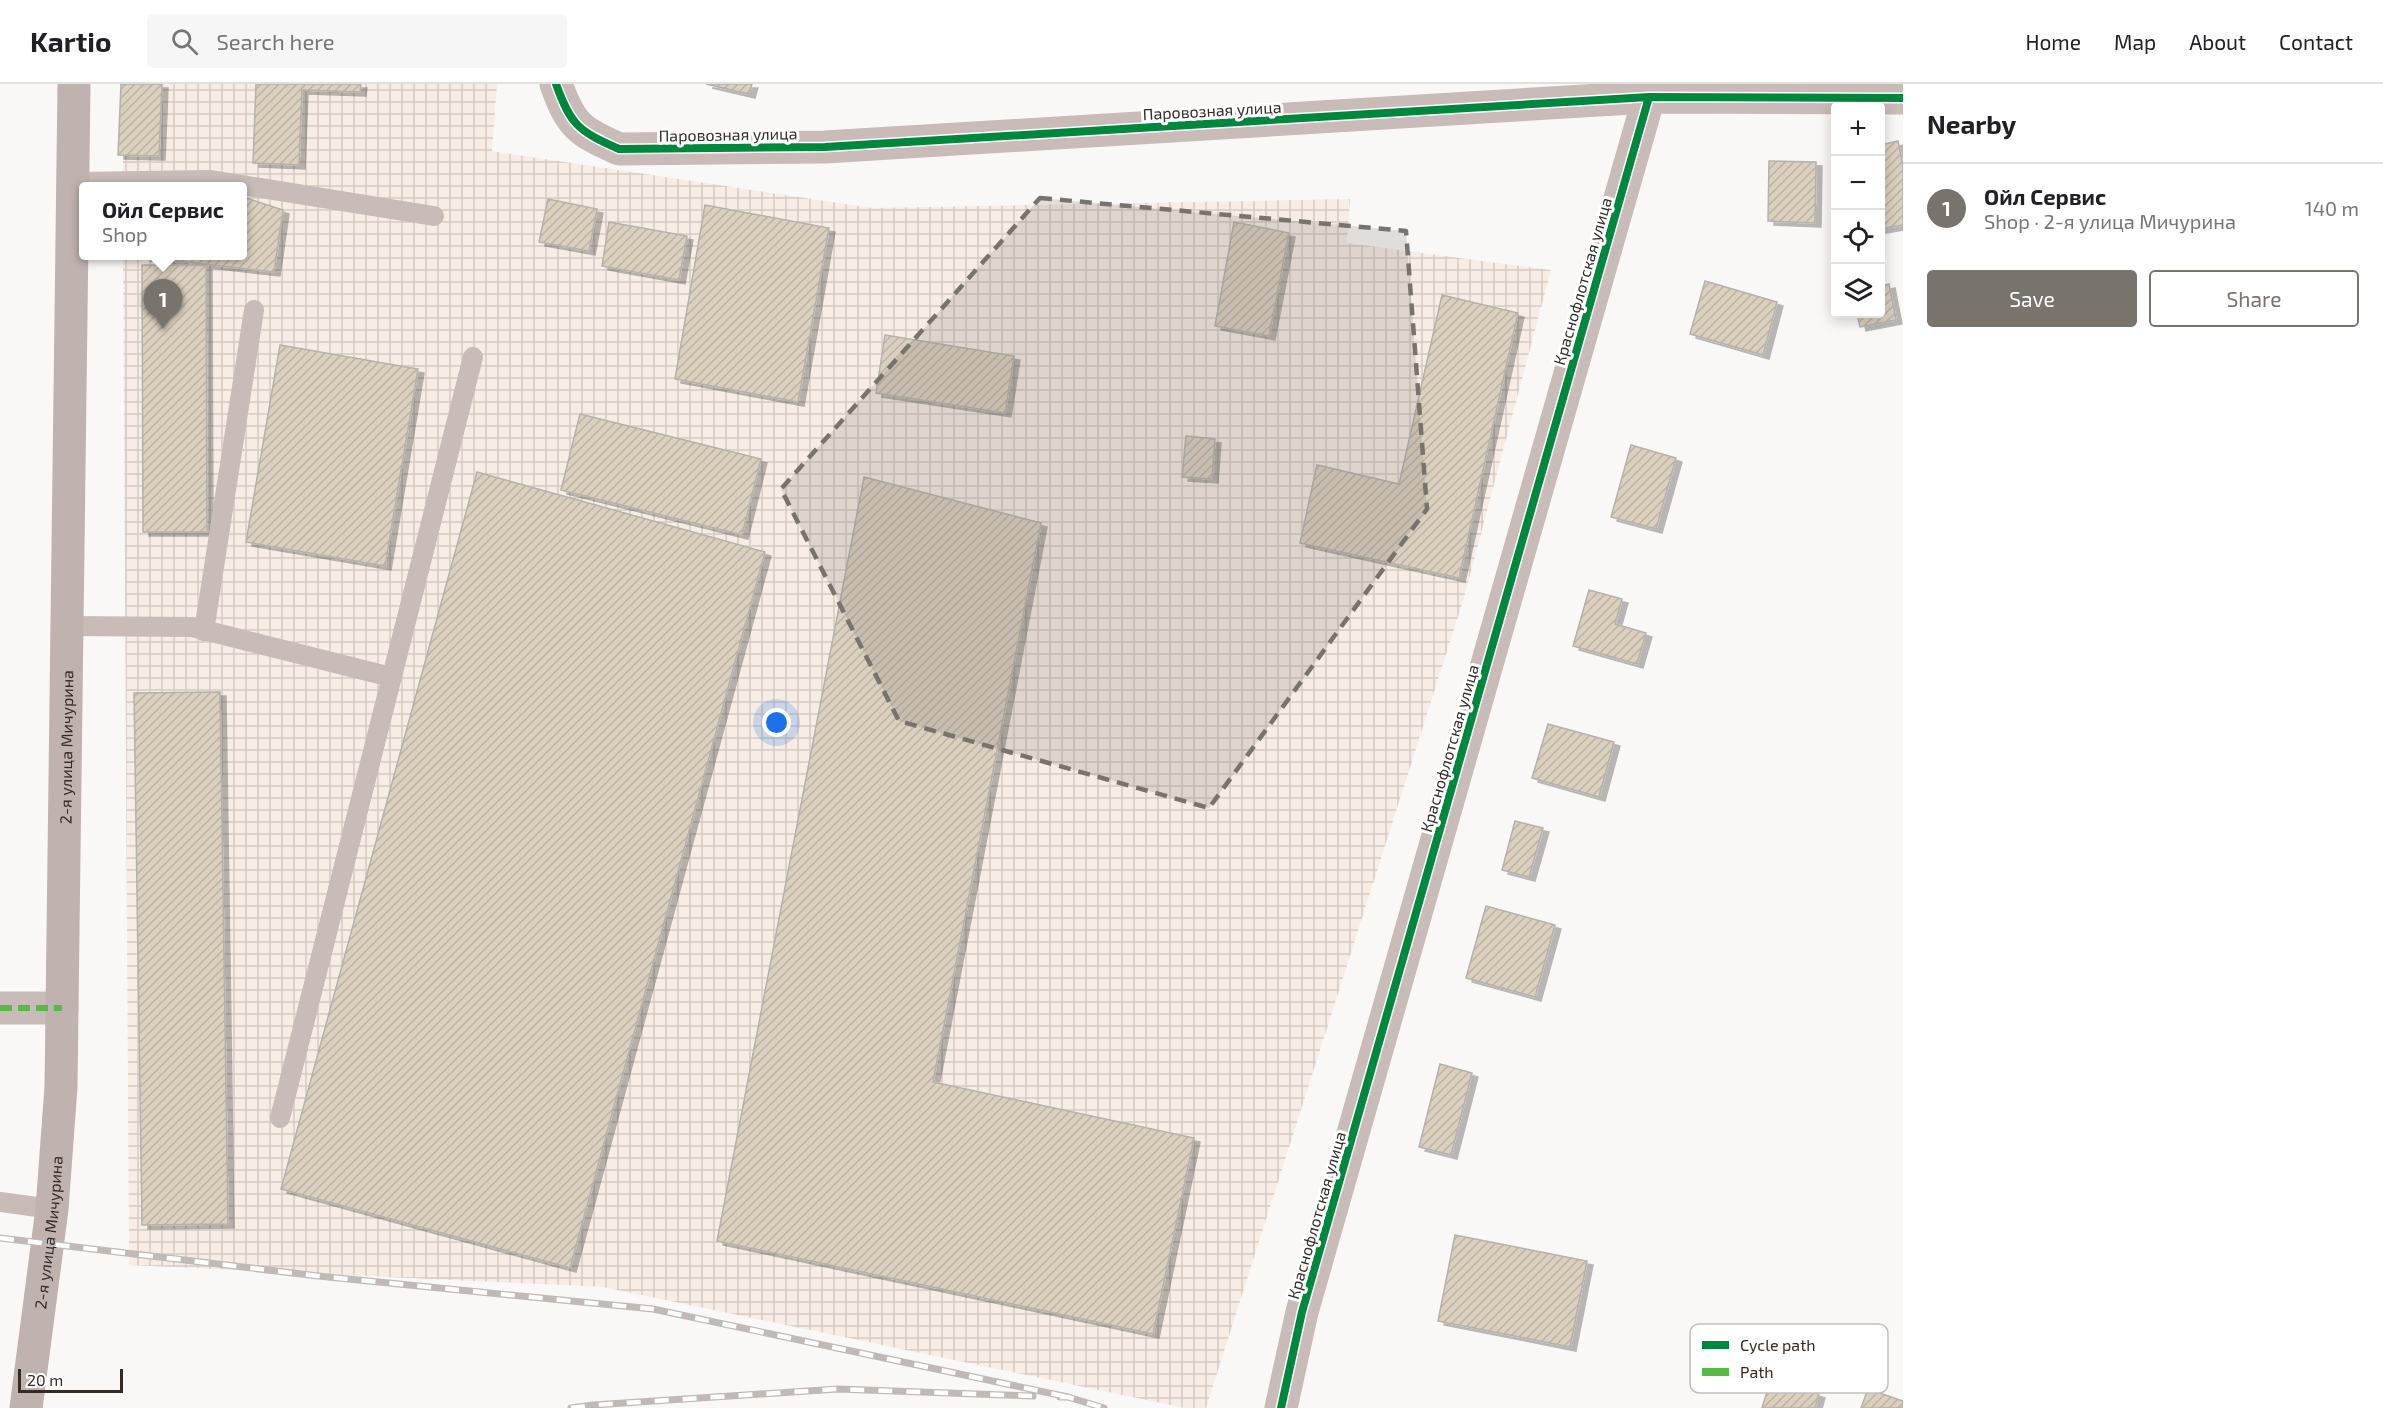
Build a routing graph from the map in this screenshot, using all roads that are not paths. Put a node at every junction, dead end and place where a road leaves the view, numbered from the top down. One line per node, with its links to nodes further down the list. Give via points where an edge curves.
1 (74, 84): 5 (main road, 2-я улица Мичурина)
2 (556, 84): 3 (street, Паровозная улица, via 567,113 588,135 619,149 825,147)
3 (1649, 97): 4 (street, Паровозная улица); 20 (street, Краснофлотская улица, via 1302,1312)
4 (1903, 98)
5 (73, 182): 6 (lane); 11 (main road, 2-я улица Мичурина)
6 (223, 182)
7 (247, 186): 8 (lane)
8 (434, 216)
9 (254, 310): 12 (lane)
10 (473, 357): 13 (lane)
11 (67, 626): 12 (lane); 15 (main road, 2-я улица Мичурина)
12 (204, 630): 13 (lane)
13 (391, 677): 16 (lane)
14 (0, 1008): 15 (street)
15 (62, 1008): 18 (main road, 2-я улица Мичурина)
16 (280, 1118)
17 (0, 1202): 18 (lane)
18 (52, 1209): 19 (main road, 2-я улица Мичурина)
19 (26, 1408)
20 (1281, 1408)

